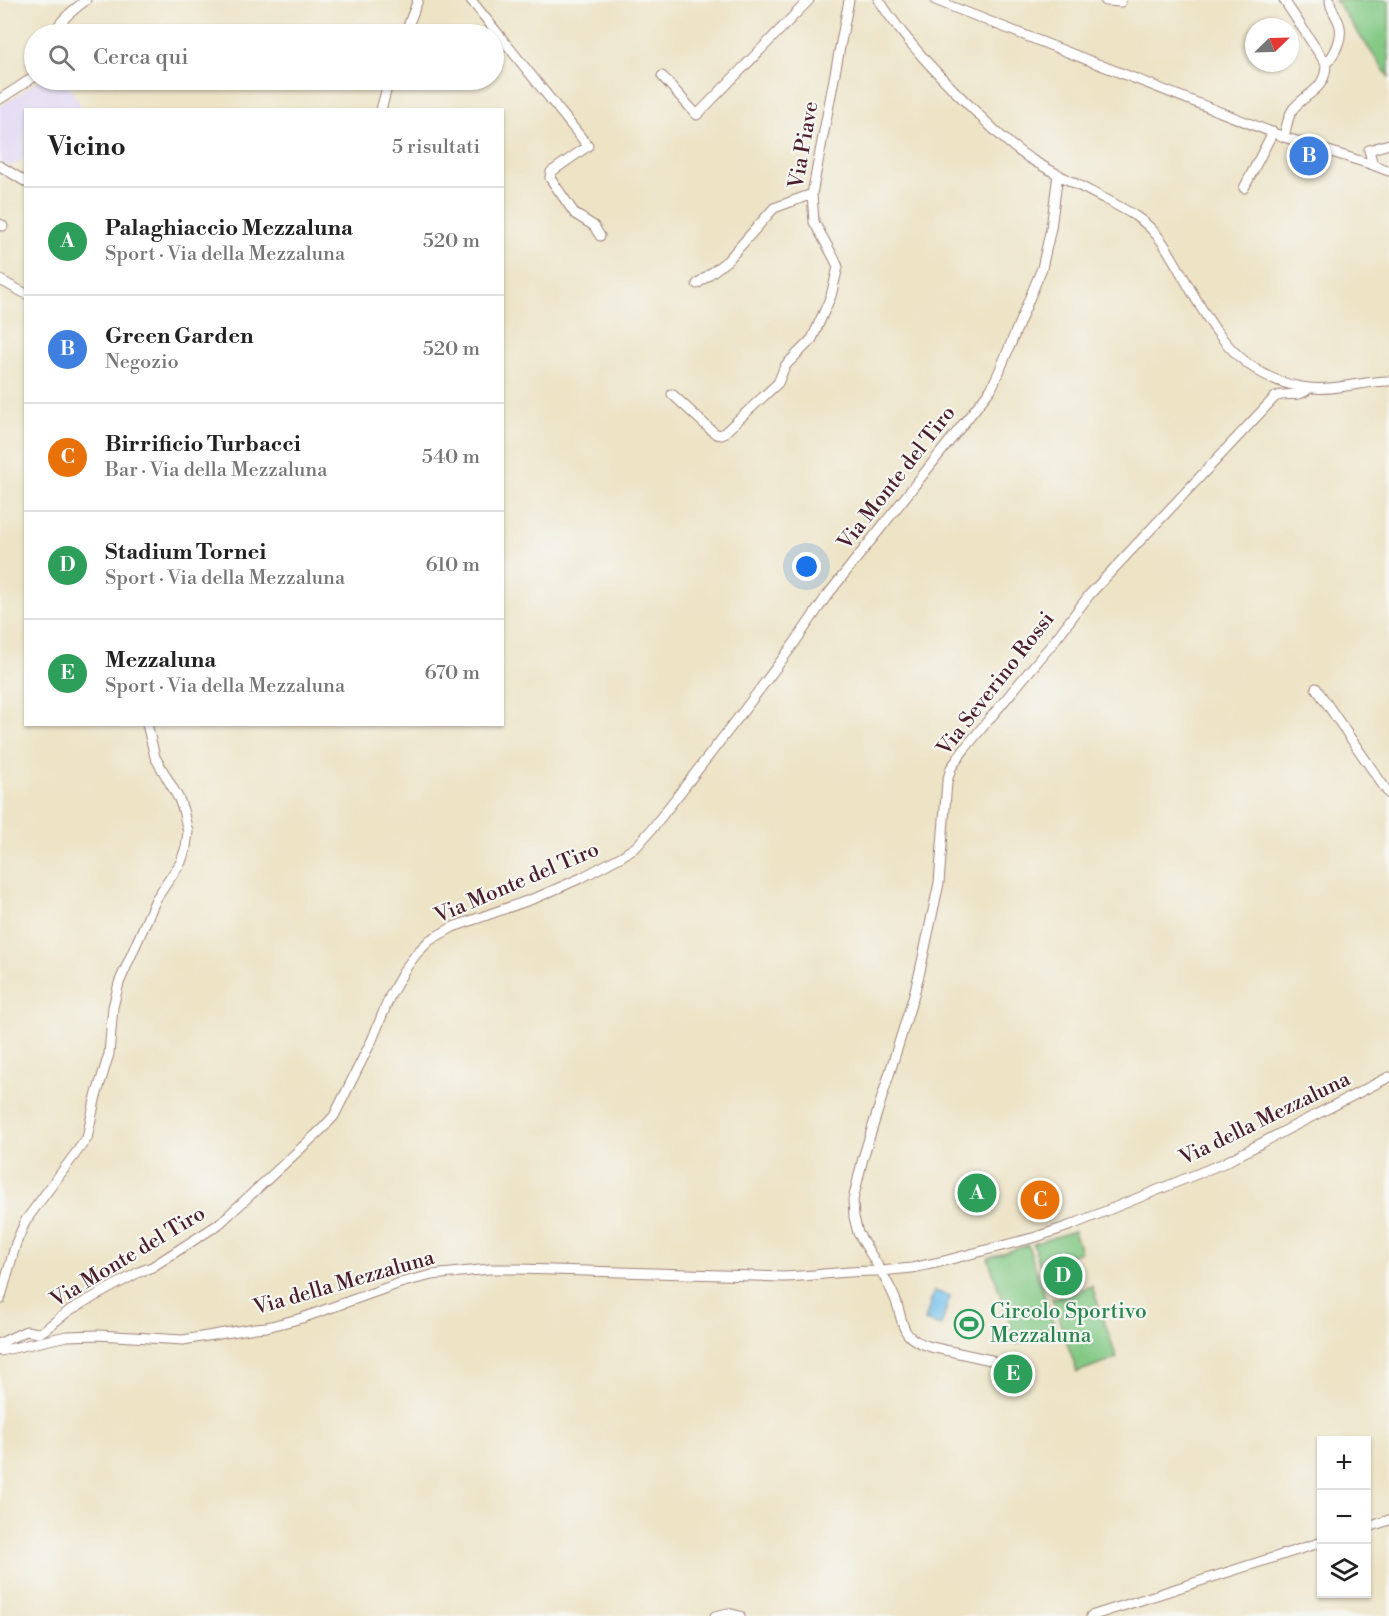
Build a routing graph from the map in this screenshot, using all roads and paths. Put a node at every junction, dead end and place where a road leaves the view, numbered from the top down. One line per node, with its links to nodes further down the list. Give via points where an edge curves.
1 (86, 0): 12 (street)
2 (418, 0): 13 (street)
3 (471, 0): 14 (street)
4 (809, 0): 17 (street, via 697,115)
5 (849, 0): 31 (street, Via Piave)
6 (879, 0): 28 (street, via 913,47 965,102 1020,152)
7 (935, 0): 22 (street)
8 (1105, 0): 11 (street)
9 (1284, 0): 16 (street)
10 (1330, 0): 16 (street, via 1340,27 1333,56)
11 (1121, 2)
12 (59, 24)
13 (409, 24)
14 (490, 24)
15 (504, 41): 32 (street, via 588,146 551,172 550,178 575,214 594,226)
16 (1326, 64): 23 (street, via 1323,82 1292,111)
17 (662, 76)
18 (24, 83): 20 (street)
19 (386, 90): 21 (street)
20 (0, 99)
21 (382, 108)
22 (1273, 132): 23 (street); 30 (street)
23 (1284, 137): 25 (street)
24 (1389, 144): 25 (street, via 1369,150)
25 (1373, 165): 27 (street)
26 (0, 166): 29 (street)
27 (1389, 171)
28 (1058, 174): 37 (street, via 1128,212 1152,230 1165,245 1212,326 1240,358 1270,376); 45 (street, Via Monte del Tiro, via 1042,268 991,389 826,597 746,709 644,839 581,878 453,927 430,940 399,979 349,1087 323,1128 219,1224 152,1267 70,1310 43,1331 26,1331)
29 (24, 181)
30 (1244, 188)
31 (812, 194): 34 (street, via 774,208 728,260); 38 (street, Via Piave, via 814,222 838,267 831,296 812,339 785,366 778,383 722,435 711,430)
32 (600, 236)
33 (0, 280): 35 (street)
34 (697, 284)
35 (24, 293)
36 (1389, 381): 37 (street)
37 (1308, 388): 43 (street, Via Severino Rossi, via 1300,394 1275,397 1203,472 1090,594 951,768 938,890 920,971 853,1200 858,1233)
38 (672, 394)
39 (1316, 688): 41 (street)
40 (147, 726): 44 (street, via 155,758 183,810 188,832 186,847 181,862 156,899 119,982 108,1054 87,1138 22,1227)
41 (1389, 794)
42 (1389, 1077): 43 (street, Via della Mezzaluna, via 1224,1163 1069,1226 953,1259)
43 (881, 1271): 46 (street, Via della Mezzaluna, via 784,1277 489,1269 452,1272 400,1283 267,1327 183,1340 67,1336); 47 (street, via 910,1337 931,1347)
44 (0, 1300)
45 (0, 1343)
46 (0, 1351)
47 (992, 1360)
48 (1389, 1520): 49 (street)
49 (1371, 1525)
50 (1317, 1544): 53 (street)
51 (715, 1616): 52 (street)
52 (740, 1616)
53 (1091, 1616)

